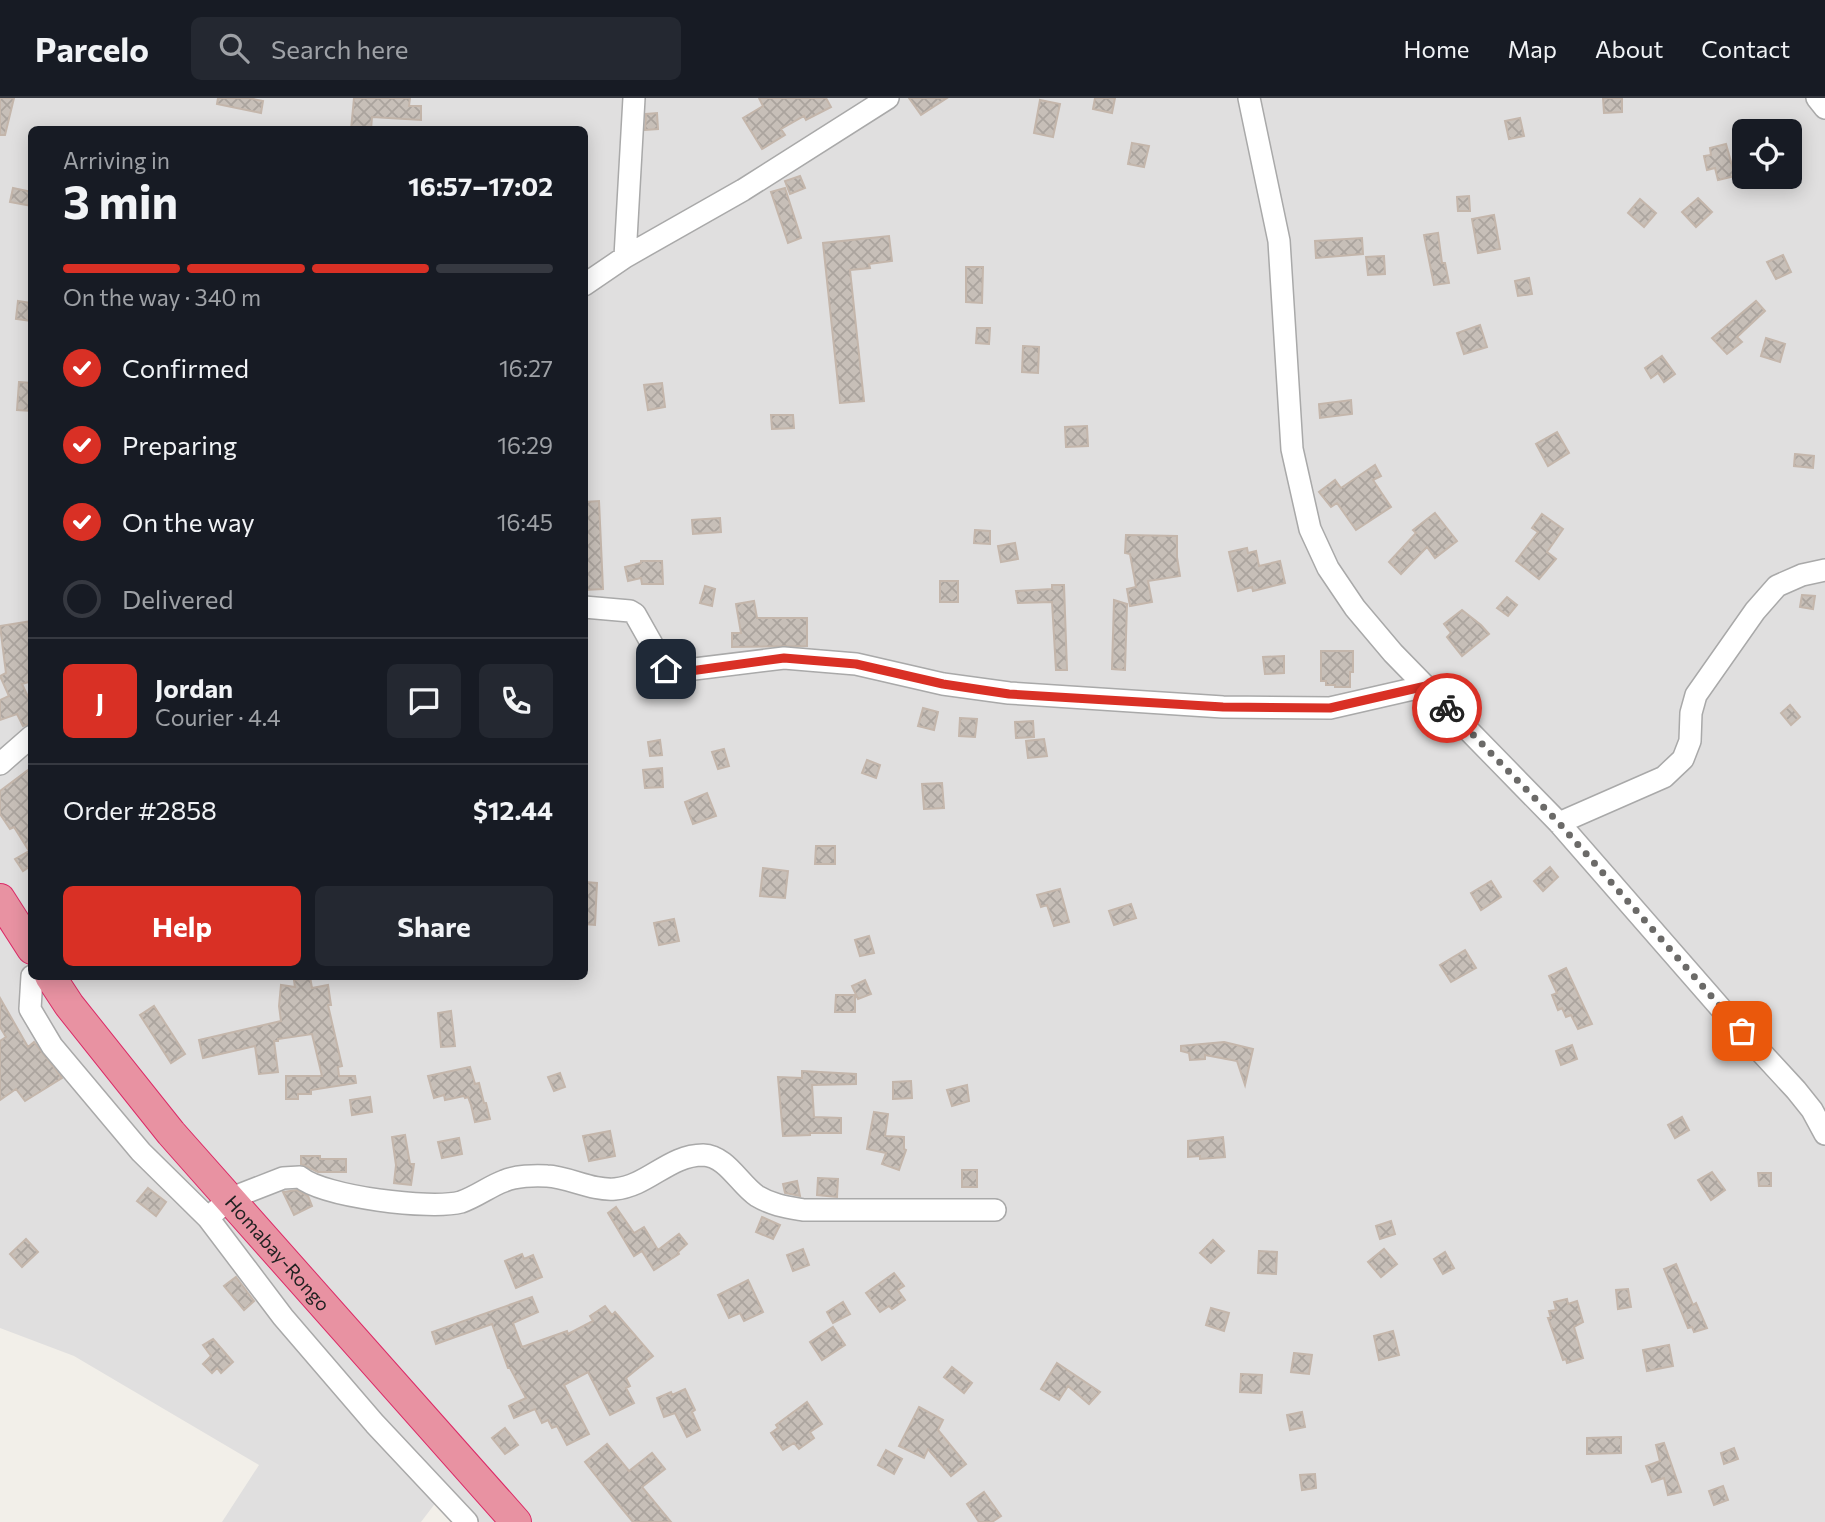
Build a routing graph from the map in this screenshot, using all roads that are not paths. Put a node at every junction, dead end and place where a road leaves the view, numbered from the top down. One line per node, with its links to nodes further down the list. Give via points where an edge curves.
1 (634, 98): 6 (street)
2 (888, 98): 6 (street, via 743,190)
3 (1249, 98): 10 (street, via 1279,241 1292,449 1310,529 1328,568 1355,608)
4 (1817, 98): 5 (street)
5 (1825, 108)
6 (625, 257): 7 (street)
7 (588, 282)
8 (1825, 570): 13 (street, via 1777,586 1755,611 1696,695 1683,759 1664,777)
9 (588, 607): 10 (street, via 630,611 640,618 670,673 784,658 856,664 1009,694 1223,707 1330,708)
10 (1426, 686): 13 (street)
11 (28, 740): 12 (street)
12 (0, 764)
13 (1559, 823): 18 (street, via 1796,1090)
14 (0, 899): 15 (highway)
15 (28, 943)
16 (32, 980): 19 (street, via 30,1009 52,1046 141,1152)
17 (53, 980): 19 (highway, Homabay-Rongo, via 163,1122)
18 (1825, 1135)
19 (219, 1208): 20 (street, via 283,1178 300,1177 348,1195 439,1205 461,1202 507,1179 546,1176 614,1189 636,1184 689,1156 707,1155 724,1163 755,1195 777,1206 803,1210); 21 (highway, Homabay-Rongo); 22 (street, via 283,1317 375,1424)
20 (995, 1210)
21 (475, 1476): 22 (street); 24 (highway, Homabay-Rongo)
22 (449, 1500): 23 (street)
23 (467, 1522)
24 (516, 1522)

